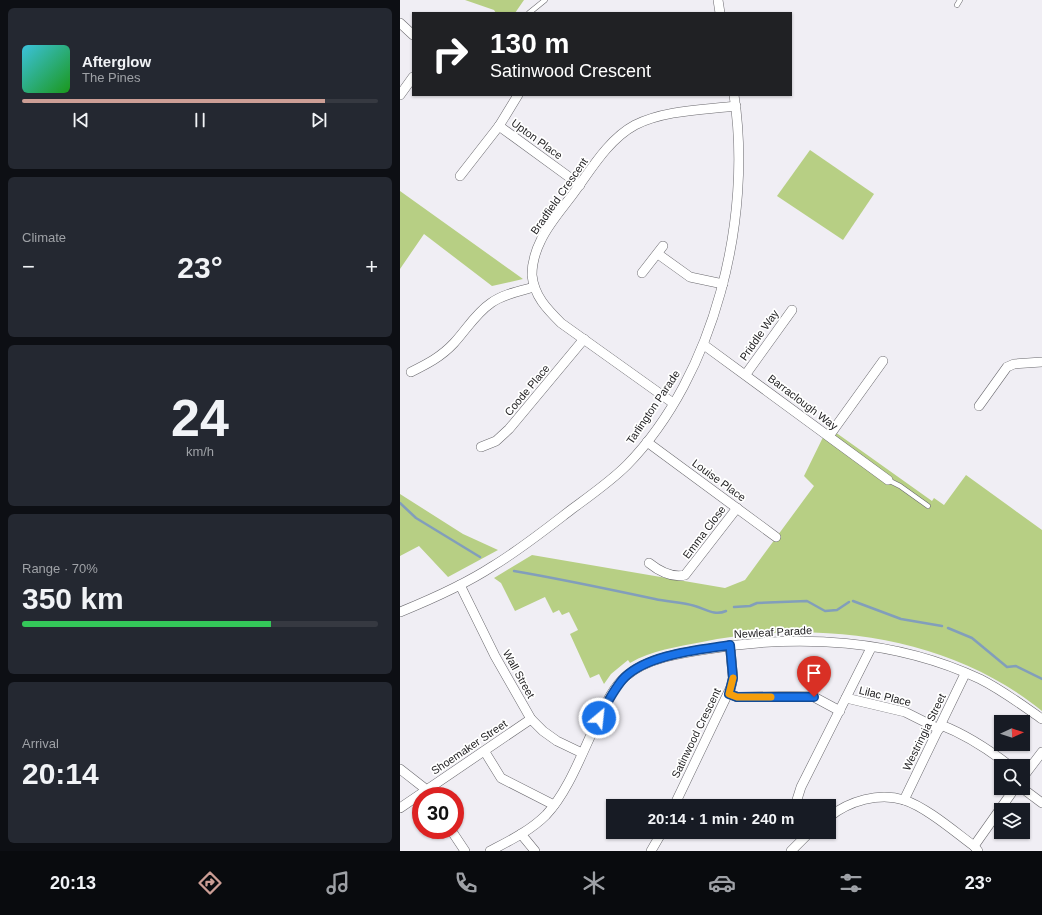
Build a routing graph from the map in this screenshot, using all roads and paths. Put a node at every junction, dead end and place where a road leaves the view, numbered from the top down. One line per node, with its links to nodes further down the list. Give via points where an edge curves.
1 (545, 0): 5 (lane)
2 (718, 0): 6 (street)
3 (960, 0): 4 (lane)
4 (957, 5)
5 (530, 12)
6 (720, 12)
7 (400, 23): 8 (street)
8 (412, 34)
9 (412, 78): 10 (street)
10 (400, 95)
11 (517, 96): 14 (street, Upton Place)
12 (734, 96): 13 (street, Tarlington Parade)
13 (736, 106): 16 (street, Bradfield Crescent, via 666,116 635,125 611,144); 20 (street, Tarlington Parade, via 739,192)
14 (500, 126): 15 (street, Upton Place); 16 (street, Upton Place)
15 (460, 176)
16 (580, 185): 21 (street, Bradfield Crescent, via 540,240 533,266)
17 (663, 246): 18 (street)
18 (658, 254): 19 (street); 20 (street, via 690,277)
19 (642, 273)
20 (723, 284): 24 (street, Tarlington Parade)
21 (534, 287): 23 (street, Bradfield Crescent, via 545,307 561,323); 27 (street, via 491,303 437,359)
22 (792, 310): 28 (street, Priddle Way)
23 (584, 339): 29 (street, Bradfield Crescent); 33 (street, Coode Place, via 509,429 496,441)
24 (704, 345): 28 (street, Barraclough Way); 29 (street, Tarlington Parade)
25 (883, 360): 31 (street)
26 (1042, 362): 30 (street, via 1007,367)
27 (411, 372)
28 (746, 374): 31 (street, Barraclough Way)
29 (673, 403): 32 (street, Tarlington Parade)
30 (979, 406)
31 (829, 436): 34 (street, Barraclough Way)
32 (647, 442): 36 (street, Louise Place); 39 (street, Tarlington Parade, via 611,479 529,542)
33 (481, 447)
34 (888, 480): 35 (lane)
35 (928, 506)
36 (737, 508): 37 (street, Louise Place); 38 (street, Emma Close, via 686,575 660,572)
37 (776, 537)
38 (649, 563)
39 (460, 585): 40 (street, Tarlington Parade); 47 (street, Wall Street)
40 (400, 612)
41 (730, 645): 42 (street, Newleaf Parade, via 806,641 852,643); 44 (street, Satinwood Crescent, via 733,678); 52 (street, Newleaf Parade, via 662,659 632,672 617,686)
42 (871, 648): 43 (street, Newleaf Parade, via 891,649 951,667); 45 (street)
43 (965, 674): 48 (street, Newleaf Parade, via 998,689); 49 (street, Westringia Street)
44 (729, 694): 46 (street, via 737,697 814,697); 60 (street, Satinwood Crescent)
45 (846, 698): 46 (street); 49 (street, Lilac Place, via 905,712)
46 (840, 711): 61 (street)
47 (531, 719): 50 (street, Shoemaker Street); 52 (street, Wall Street, via 557,741)
48 (1042, 719)
49 (940, 727): 53 (street, Lilac Place, via 957,731); 62 (street, Westringia Street)
50 (485, 752): 57 (street, Shoemaker Street); 65 (street, via 501,778)
51 (1042, 752): 54 (street)
52 (582, 753): 65 (street, Newleaf Parade)
53 (1000, 759)
54 (1030, 767)
55 (400, 770): 56 (street)
56 (423, 787)
57 (436, 787)
58 (1030, 794): 64 (street)
59 (1010, 795): 72 (street)
60 (677, 799)
61 (797, 799)
62 (904, 800): 67 (street, via 866,799 850,804); 72 (street, via 914,804)
63 (412, 802): 66 (street, Shoemaker Street)
64 (1042, 803)
65 (554, 805): 68 (street, Newleaf Parade, via 538,823)
66 (400, 808)
67 (836, 813)
68 (521, 834): 74 (street, Newleaf Parade); 75 (street)
69 (457, 839): 73 (street)
70 (658, 839): 76 (street)
71 (802, 839): 77 (street)
72 (976, 848)
73 (465, 851)
74 (490, 851)
75 (535, 851)
76 (651, 851)
77 (791, 851)

